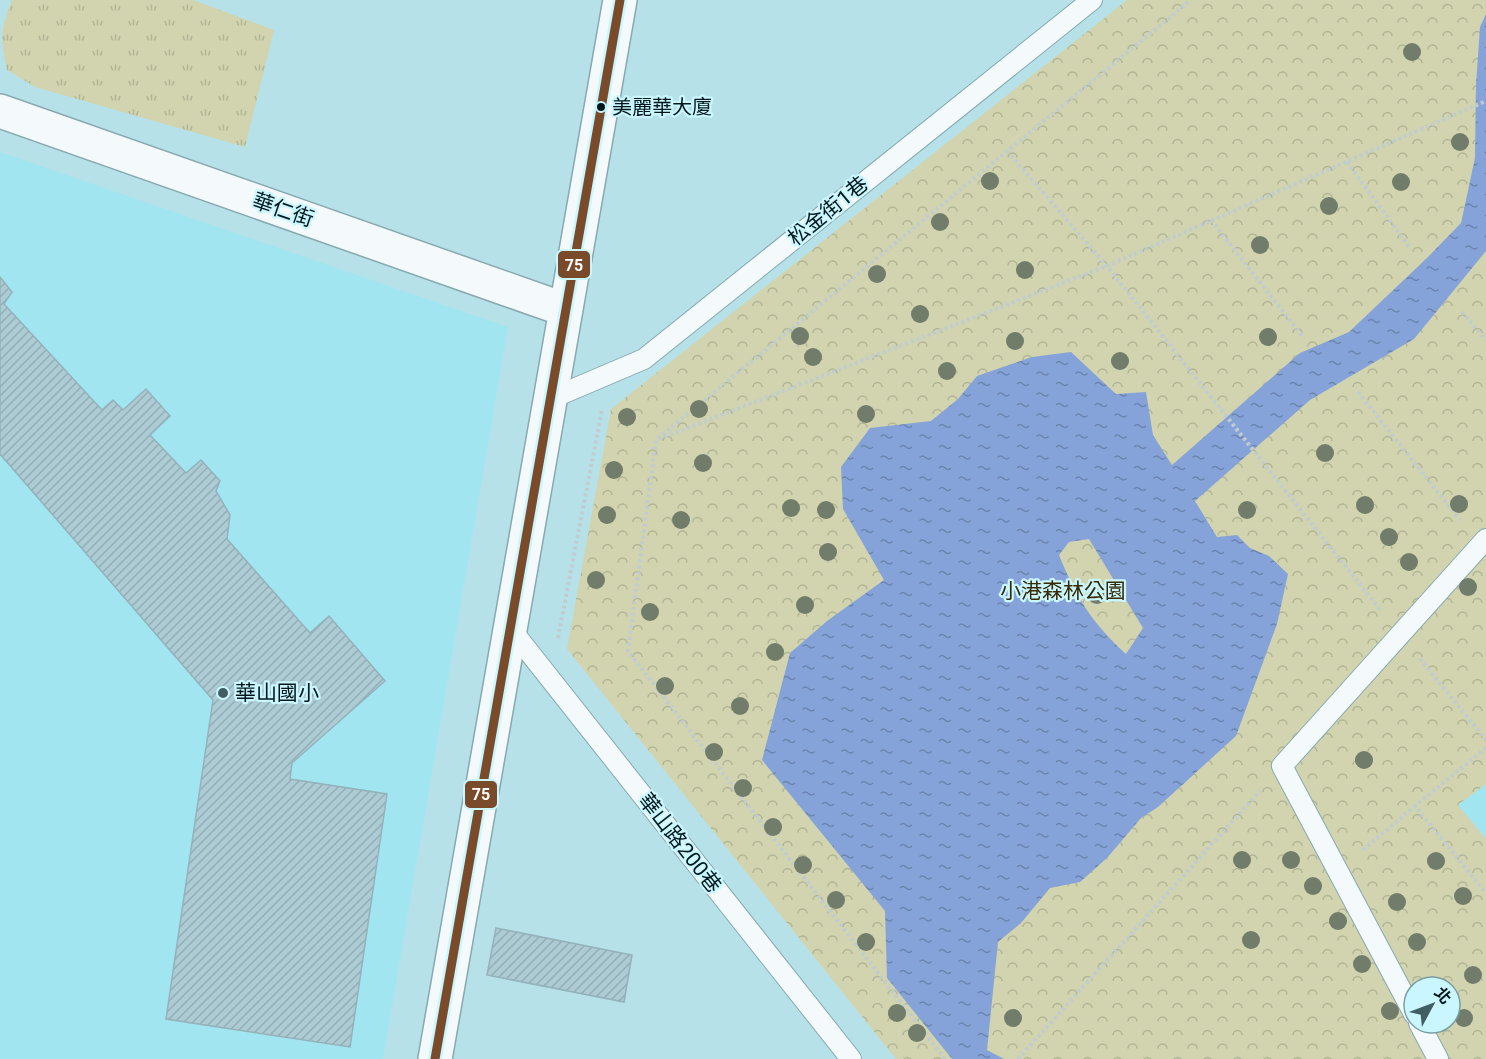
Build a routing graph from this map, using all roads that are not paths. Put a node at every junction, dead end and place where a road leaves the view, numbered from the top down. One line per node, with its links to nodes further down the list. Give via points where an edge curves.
1 (620, 0): 4 (street)
2 (1092, 0): 5 (lane, 松金街1巷, via 644,358)
3 (0, 111): 4 (street, 華仁街)
4 (566, 310): 5 (street)
5 (550, 399): 7 (street)
6 (1483, 542): 8 (lane, via 1282,766)
7 (510, 628): 10 (street); 11 (lane, 華山路200巷)
8 (1402, 991)
9 (1425, 1035): 12 (lane)
10 (435, 1059)
11 (851, 1059)
12 (1438, 1059)

